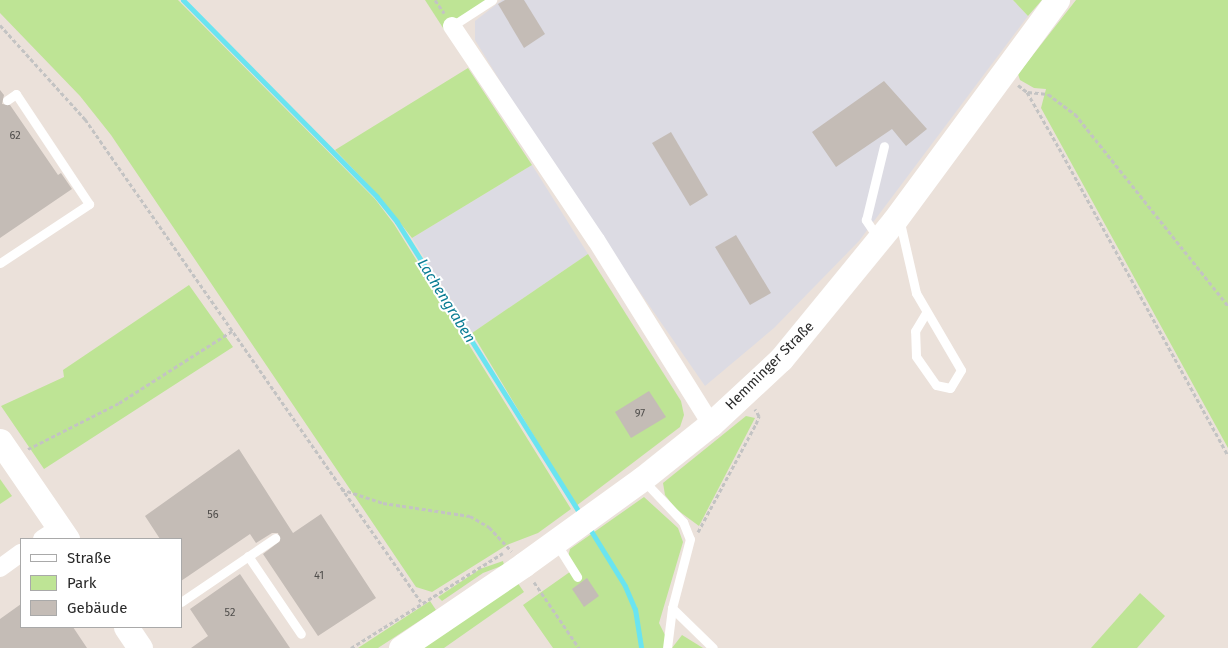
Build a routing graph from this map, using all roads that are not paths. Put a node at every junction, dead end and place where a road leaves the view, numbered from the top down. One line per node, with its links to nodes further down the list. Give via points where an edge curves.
1 (492, 0): 3 (lane)
2 (1057, 0): 6 (main road, Hemminger Straße)
3 (452, 26): 9 (street, via 596,240)
4 (7, 100): 7 (lane, via 16,94 89,204)
5 (884, 146): 6 (lane, via 866,220)
6 (887, 231): 8 (lane, via 900,227 916,293); 9 (main road, Hemminger Straße, via 809,328)
7 (0, 264)
8 (926, 313): 8 (lane, via 961,370 950,388 936,385 916,356 914,331)
9 (711, 424): 11 (main road, Hemminger Straße)
10 (6, 450): 12 (main road)
11 (642, 479): 14 (main road, Hemminger Straße); 20 (lane, via 683,522 690,539)
12 (56, 535)
13 (275, 538): 16 (lane)
14 (562, 538): 18 (lane); 22 (main road, Hemminger Straße, via 517,558)
15 (20, 554): 17 (street)
16 (248, 556): 19 (lane); 21 (lane)
17 (0, 568)
18 (577, 577)
19 (182, 601)
20 (672, 608): 23 (lane); 24 (lane)
21 (301, 634)
22 (402, 648)
23 (667, 648)
24 (713, 648)

